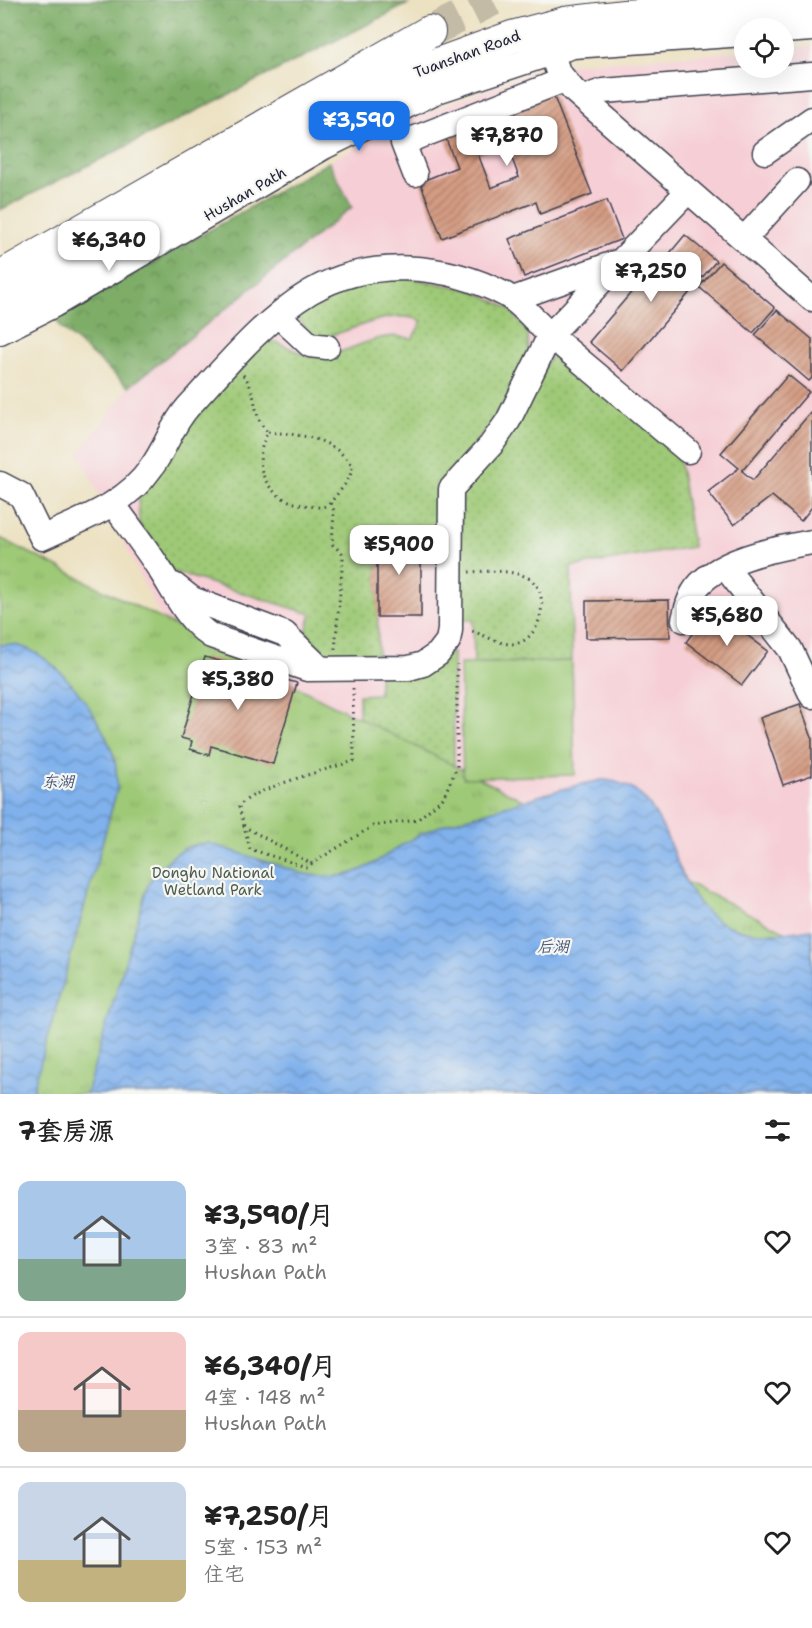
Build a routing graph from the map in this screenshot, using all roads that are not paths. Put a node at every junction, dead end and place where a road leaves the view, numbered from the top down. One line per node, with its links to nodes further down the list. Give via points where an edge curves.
1 (812, 4): 20 (main road, Tuanshan Road, via 566,23 512,37 424,69 307,128)
2 (812, 29): 3 (street)
3 (794, 30)
4 (429, 32): 17 (main road, Tuanshan Road)
5 (734, 35): 6 (street, Hushan Path)
6 (551, 51): 8 (street); 22 (street, Hushan Path, via 437,91 380,118)
7 (812, 75): 9 (street, via 603,91)
8 (564, 80): 9 (street); 12 (street, via 403,143)
9 (587, 102): 14 (street)
10 (812, 119): 11 (street)
11 (765, 152)
12 (415, 174)
13 (796, 182): 15 (street)
14 (688, 191): 15 (street); 16 (street)
15 (744, 239): 19 (street)
16 (622, 260): 18 (street); 23 (street)
17 (0, 277)
18 (513, 299): 21 (street, via 477,282 428,270 388,268 325,285); 23 (street)
19 (812, 299)
20 (0, 306)
21 (279, 316): 24 (street, via 310,345); 27 (street, via 230,362 172,426 147,475)
22 (0, 332)
23 (550, 335): 25 (street); 27 (street, via 508,421 451,489 449,633 438,654 423,664 409,668 299,667 211,636 179,602)
24 (327, 347)
25 (688, 451)
26 (0, 484): 27 (street, via 21,495 42,538)
27 (113, 504)
28 (812, 542): 29 (street, via 755,553)
29 (725, 567): 30 (street, via 695,589); 31 (street, via 790,649)
30 (684, 620)
31 (812, 696)

